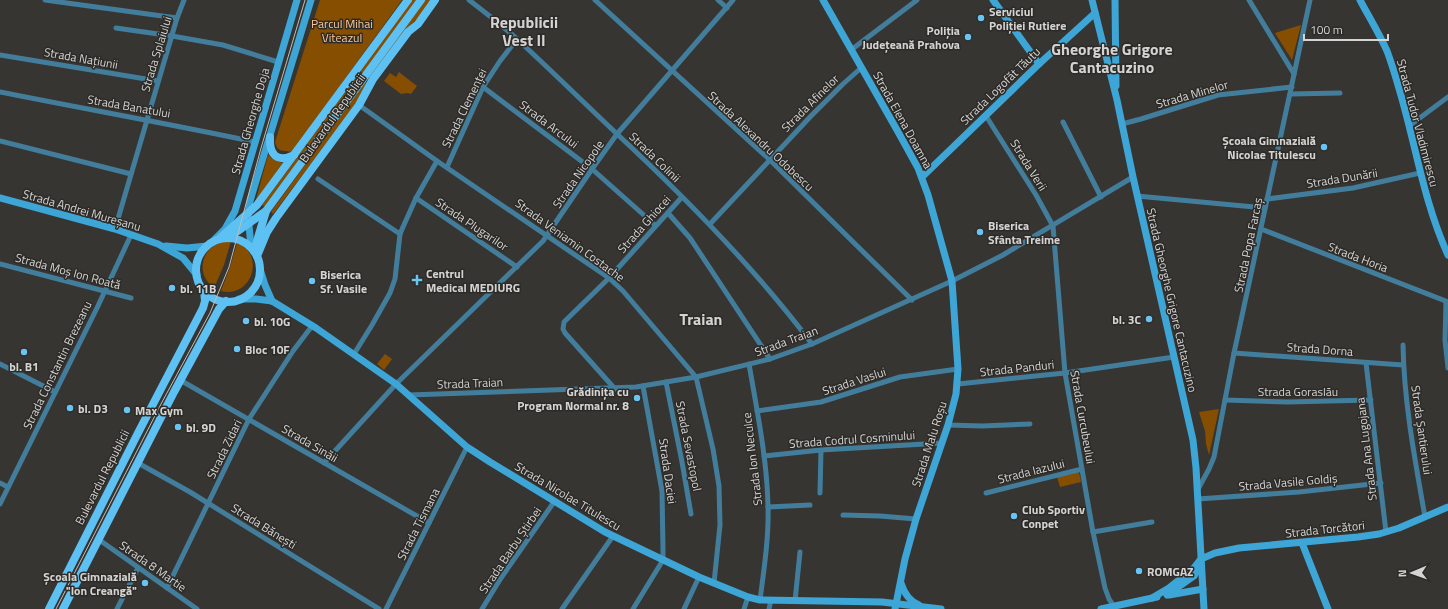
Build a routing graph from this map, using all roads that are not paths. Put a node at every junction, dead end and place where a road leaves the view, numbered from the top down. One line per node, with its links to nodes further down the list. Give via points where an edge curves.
1 (45, 0): 19 (street)
2 (184, 0): 23 (street, Strada Splaiului)
3 (297, 0): 29 (street, Strada Gheorghe Doja)
4 (311, 0): 49 (street, Strada Gheorghe Doja)
5 (408, 0): 52 (main road, Bulevardul Republicii)
6 (421, 0): 69 (main road, Bulevardul Republicii)
7 (435, 0): 42 (main road, Bulevardul Republicii, via 373,79)
8 (469, 0): 26 (street, Strada Colinii)
9 (595, 0): 32 (street, Strada Alexandru Odobescu)
10 (718, 0): 21 (street)
11 (733, 0): 21 (street, Strada Nicopole)
12 (823, 0): 27 (street, Strada Elena Doamna)
13 (917, 0): 27 (street)
14 (993, 0): 30 (street)
15 (1115, 0): 41 (street)
16 (1248, 0): 33 (street)
17 (1310, 0): 33 (street, Strada Popa Farcaș)
18 (1360, 0): 47 (street, Strada Tudor Vladimirescu, via 1387,51)
19 (58, 1): 23 (street)
20 (1093, 1): 22 (street, Strada Gheorghe Grigore Cantacuzino)
21 (726, 8): 32 (street, Strada Nicopole)
22 (1095, 13): 30 (street, Strada Logofăt Tăutu); 41 (street, Strada Gheorghe Grigore Cantacuzino)
23 (177, 18): 25 (street, Strada Splaiului)
24 (116, 28): 25 (street)
25 (172, 36): 29 (street, via 223,45); 34 (street, Strada Splaiului)
26 (517, 39): 35 (street, Strada Clemenței); 48 (street, Strada Colinii)
27 (851, 50): 31 (street, Strada Elena Doamna)
28 (0, 55): 34 (street, Strada Națiunii)
29 (278, 62): 51 (street, Strada Gheorghe Doja)
30 (1039, 64): 43 (street, Strada Logofăt Tăutu)
31 (862, 68): 53 (street, Strada Afinelor, via 843,84); 59 (street, Strada Elena Doamna)
32 (672, 72): 48 (street, Strada Nicopole); 53 (street, Strada Alexandru Odobescu)
33 (1294, 74): 36 (street, Strada Popa Farcaș)
34 (158, 81): 44 (street, Strada Splaiului)
35 (483, 87): 55 (street, Strada Clemenței); 56 (street, Strada Arcului)
36 (1292, 87): 39 (street, Strada Popa Farcaș); 46 (street, Strada Minelor, via 1218,95)
37 (0, 92): 44 (street, Strada Banatului)
38 (1340, 93): 39 (street)
39 (1290, 94): 67 (street, Strada Popa Farcaș)
40 (1448, 97): 47 (street)
41 (1117, 100): 46 (street, Strada Gheorghe Grigore Cantacuzino)
42 (359, 105): 54 (street, Strada Veniamin Costache); 83 (main road, Bulevardul Republicii)
43 (986, 116): 59 (street, Strada Logofăt Tăutu); 74 (street, Strada Verii, via 1044,207)
44 (147, 119): 51 (street, Strada Banatului); 58 (street, Strada Splaiului)
45 (1064, 122): 64 (street)
46 (1122, 124): 61 (street, Strada Gheorghe Grigore Cantacuzino)
47 (1409, 126): 57 (street, Strada Tudor Vladimirescu)
48 (617, 134): 56 (street, Strada Nicopole); 63 (street, Strada Colinii)
49 (270, 138): 52 (main road, via 271,152 276,156 287,158); 71 (street, Strada Gheorghe Doja, via 250,201)
50 (0, 140): 58 (street)
51 (255, 142): 82 (street, Strada Gheorghe Doja, via 235,211 225,229)
52 (294, 154): 71 (main road, Bulevardul Republicii)
53 (770, 160): 72 (street, Strada Afinelor); 95 (street, Strada Alexandru Odobescu)
54 (437, 161): 55 (street, Strada Veniamin Costache); 66 (street, Strada Clemenței)
55 (447, 167): 79 (street, Strada Veniamin Costache)
56 (592, 169): 73 (street, Strada Arcului); 79 (street, Strada Nicopole)
57 (1420, 172): 67 (street, Strada Dunării, via 1353,188); 84 (street, Strada Tudor Vladimirescu, via 1431,213)
58 (131, 174): 75 (street, Strada Splaiului)
59 (922, 177): 90 (street, Strada Elena Doamna)
60 (318, 178): 77 (street)
61 (1133, 178): 62 (street, Strada Gheorghe Grigore Cantacuzino); 64 (street, Strada Traian)
62 (1137, 196): 68 (street); 104 (street, Strada Gheorghe Grigore Cantacuzino)
63 (682, 197): 70 (street, Strada Ghiocei); 72 (street, Strada Colinii)
64 (1101, 197): 74 (street, Strada Traian)
65 (0, 198): 75 (street, Strada Andrei Mureșanu)
66 (416, 198): 77 (street, Strada Clemenței); 86 (street, Strada Plugarilor)
67 (1267, 199): 68 (street, Strada Popa Farcaș)
68 (1265, 208): 76 (street, Strada Popa Farcaș)
69 (266, 211): 71 (main road, Bulevardul Republicii); 83 (main road, Bulevardul Republicii)
70 (668, 213): 73 (street, Strada Ghiocei); 105 (street, via 690,238)
71 (248, 218): 80 (main road, Bulevardul Republicii); 83 (street, Strada Gheorghe Doja)
72 (710, 224): 100 (street, Strada Colinii, via 753,271)
73 (655, 226): 89 (street, Strada Ghiocei)
74 (1053, 226): 90 (street, Strada Traian); 112 (street, Strada Curcubeului)
75 (115, 229): 78 (street, Strada Andrei Mureșanu)
76 (1261, 230): 98 (street, Strada Horia); 102 (street, Strada Popa Farcaș)
77 (400, 234): 103 (street, Strada Clemenței, via 395,279 390,293)
78 (131, 235): 81 (street, Strada Andrei Mureșanu); 92 (street, Strada Constantin Brezeanu)
79 (548, 235): 86 (street, Strada Nicopole); 89 (street, Strada Veniamin Costache)
80 (224, 238): 82 (main road); 83 (main road, via 239,239)
81 (158, 244): 82 (street, Strada Andrei Mureșanu, via 178,248); 88 (street, Strada Andrei Mureșanu, via 183,258)
82 (210, 244): 88 (main road, via 198,260)
83 (254, 251): 87 (main road)
84 (1448, 255)
85 (0, 264): 92 (street, Strada Moș Ion Roată)
86 (517, 266): 116 (street, Strada Nicopole)
87 (260, 269): 94 (main road, via 258,282 254,288); 97 (street)
88 (197, 275): 91 (main road)
89 (609, 278): 113 (street, Strada Veniamin Costache); 119 (street, Strada Ghiocei, via 567,318 563,329)
90 (952, 281): 95 (street, Strada Traian); 111 (street, Strada Malu Roșu)
91 (204, 290): 96 (main road, via 214,298); 177 (main road, Bulevardul Republicii, via 203,308)
92 (105, 292): 93 (street, Strada Moș Ion Roată); 120 (street, Strada Constantin Brezeanu)
93 (131, 298)
94 (239, 299): 96 (main road); 97 (street, Strada Nicolae Titulescu)
95 (912, 300): 100 (street, Strada Traian)
96 (226, 301): 114 (main road, Bulevardul Republicii, via 219,309)
97 (272, 301): 99 (street, Strada Nicolae Titulescu)
98 (1447, 302): 110 (street, via 1445,334)
99 (312, 326): 103 (street, Strada Nicolae Titulescu); 125 (street, Strada Zidari)
100 (812, 344): 105 (street, Strada Traian)
101 (1403, 345): 109 (street, Strada Șantierului)
102 (1234, 353): 106 (street, Strada Dorna); 122 (street, Strada Popa Farcaș)
103 (354, 354): 116 (street, Strada Nicolae Titulescu)
104 (1174, 357): 112 (street, Strada Panduri); 138 (street, Strada Gheorghe Grigore Cantacuzino, via 1193,440)
105 (770, 359): 108 (street, Strada Traian)
106 (1366, 363): 109 (street, Strada Dorna); 123 (street, Strada Ana Lugojana)
107 (0, 364): 120 (street)
108 (749, 364): 113 (street, Strada Traian); 124 (street, Strada Ion Neculce)
109 (1403, 365): 150 (street, Strada Șantierului, via 1407,408)
110 (1448, 368)
111 (958, 369): 117 (street, Strada Malu Roșu); 124 (street, Strada Vaslui, via 900,377 821,402)
112 (1065, 373): 117 (street, Strada Panduri); 134 (street, Strada Curcubeului)
113 (696, 377): 115 (street, Strada Traian); 165 (street, Strada Veniamin Costache, via 719,486 720,525)
114 (180, 380): 125 (street, Strada Sinăii); 132 (main road, Bulevardul Republicii)
115 (666, 382): 118 (street, Strada Traian); 148 (street, Strada Sevastopol)
116 (396, 384): 121 (street, Strada Nicolae Titulescu); 133 (street, Strada Nicopole)
117 (958, 384): 127 (street, Strada Malu Roșu)
118 (644, 386): 119 (street, Strada Traian); 161 (street, Strada Daciei, via 662,491)
119 (615, 389): 121 (street, Strada Traian)
120 (55, 392): 137 (street, Strada Constantin Brezeanu)
121 (409, 395): 129 (street, Strada Nicolae Titulescu)
122 (1225, 400): 123 (street, Strada Goraslău); 138 (street, Strada Popa Farcaș, via 1214,456 1210,469)
123 (1371, 400): 136 (street, Strada Ana Lugojana)
124 (757, 411): 131 (street, Strada Ion Neculce)
125 (249, 419): 133 (street, Strada Sinăii); 144 (street, Strada Zidari)
126 (1030, 424): 127 (street)
127 (948, 425): 128 (street, Strada Malu Roșu)
128 (942, 443): 130 (street, Strada Codrul Cosminului); 151 (street, Strada Malu Roșu)
129 (467, 447): 142 (street, Strada Nicolae Titulescu); 153 (street, Strada Tismana)
130 (822, 450): 131 (street, Strada Codrul Cosminului); 139 (street)
131 (764, 456): 146 (street, Strada Ion Neculce)
132 (138, 463): 144 (street, Strada Bănești); 157 (main road, Bulevardul Republicii)
133 (324, 463): 153 (street, Strada Sinăii)
134 (1082, 469): 140 (street, Strada Iazului); 154 (street, Strada Curcubeului)
135 (0, 483): 137 (street)
136 (1381, 483): 141 (street, Strada Vasile Goldiș); 155 (street, Strada Ana Lugojana)
137 (8, 487): 143 (street, Strada Constantin Brezeanu)
138 (1197, 491): 141 (street, Strada Gheorghe Grigore Cantacuzino)
139 (820, 493)
140 (986, 493)
141 (1198, 499): 160 (street, Strada Gheorghe Grigore Cantacuzino)
142 (554, 502): 156 (street, Strada Nicolae Titulescu); 183 (street, Strada Barbu Știrbei)
143 (0, 504)
144 (208, 504): 166 (street, Strada Zidari); 181 (street, Strada Bănești)
145 (810, 505): 146 (street)
146 (768, 507): 171 (street, Strada Ion Neculce, via 767,544)
147 (1448, 507): 150 (street, Strada Torcători)
148 (691, 514)
149 (843, 515): 151 (street)
150 (1425, 517): 155 (street, Strada Torcători)
151 (916, 519): 164 (street, Strada Malu Roșu)
152 (1152, 522): 154 (street)
153 (429, 523): 182 (street, Strada Tismana)
154 (1094, 532): 176 (street, Strada Curcubeului, via 1107,595)
155 (1386, 532): 158 (street, Strada Torcători, via 1358,538)
156 (613, 536): 161 (street, Strada Nicolae Titulescu); 184 (street)
157 (98, 539): 162 (street, Strada 8 Martie); 178 (main road, Bulevardul Republicii)
158 (1302, 543): 160 (street, Strada Torcători, via 1225,551); 192 (street)
159 (800, 552): 173 (street)
160 (1201, 559): 167 (street, Strada Gheorghe Grigore Cantacuzino); 168 (street, via 1194,576); 170 (street, via 1169,588)
161 (662, 560): 163 (street, Strada Nicolae Titulescu); 185 (street)
162 (138, 568): 166 (street, Strada 8 Martie); 179 (street)
163 (699, 576): 165 (street, Strada Nicolae Titulescu); 186 (street)
164 (900, 580): 174 (street, Strada Malu Roșu); 175 (street, via 906,595)
165 (714, 583): 169 (street, Strada Nicolae Titulescu)
166 (167, 588): 180 (street, Strada 8 Martie)
167 (1203, 589): 168 (street); 191 (street, Strada Gheorghe Grigore Cantacuzino)
168 (1166, 595): 170 (street)
169 (748, 597): 171 (street, Strada Nicolae Titulescu); 187 (street)
170 (1152, 598): 176 (street)
171 (760, 600): 172 (street, Strada Nicolae Titulescu)
172 (771, 600): 173 (street, Strada Nicolae Titulescu); 188 (street)
173 (795, 601): 174 (street, Strada Nicolae Titulescu, via 882,602)
174 (895, 606): 175 (street, Strada Nicolae Titulescu)
175 (924, 607): 189 (street, Strada Nicolae Titulescu)
176 (1115, 608): 190 (street)
177 (48, 609)
178 (63, 609)
179 (117, 609)
180 (197, 609)
181 (379, 609)
182 (386, 609)
183 (482, 609)
184 (562, 609)
185 (634, 609)
186 (684, 609)
187 (744, 609)
188 (769, 609)
189 (941, 609)
190 (1101, 609)
191 (1204, 609)
192 (1328, 609)

